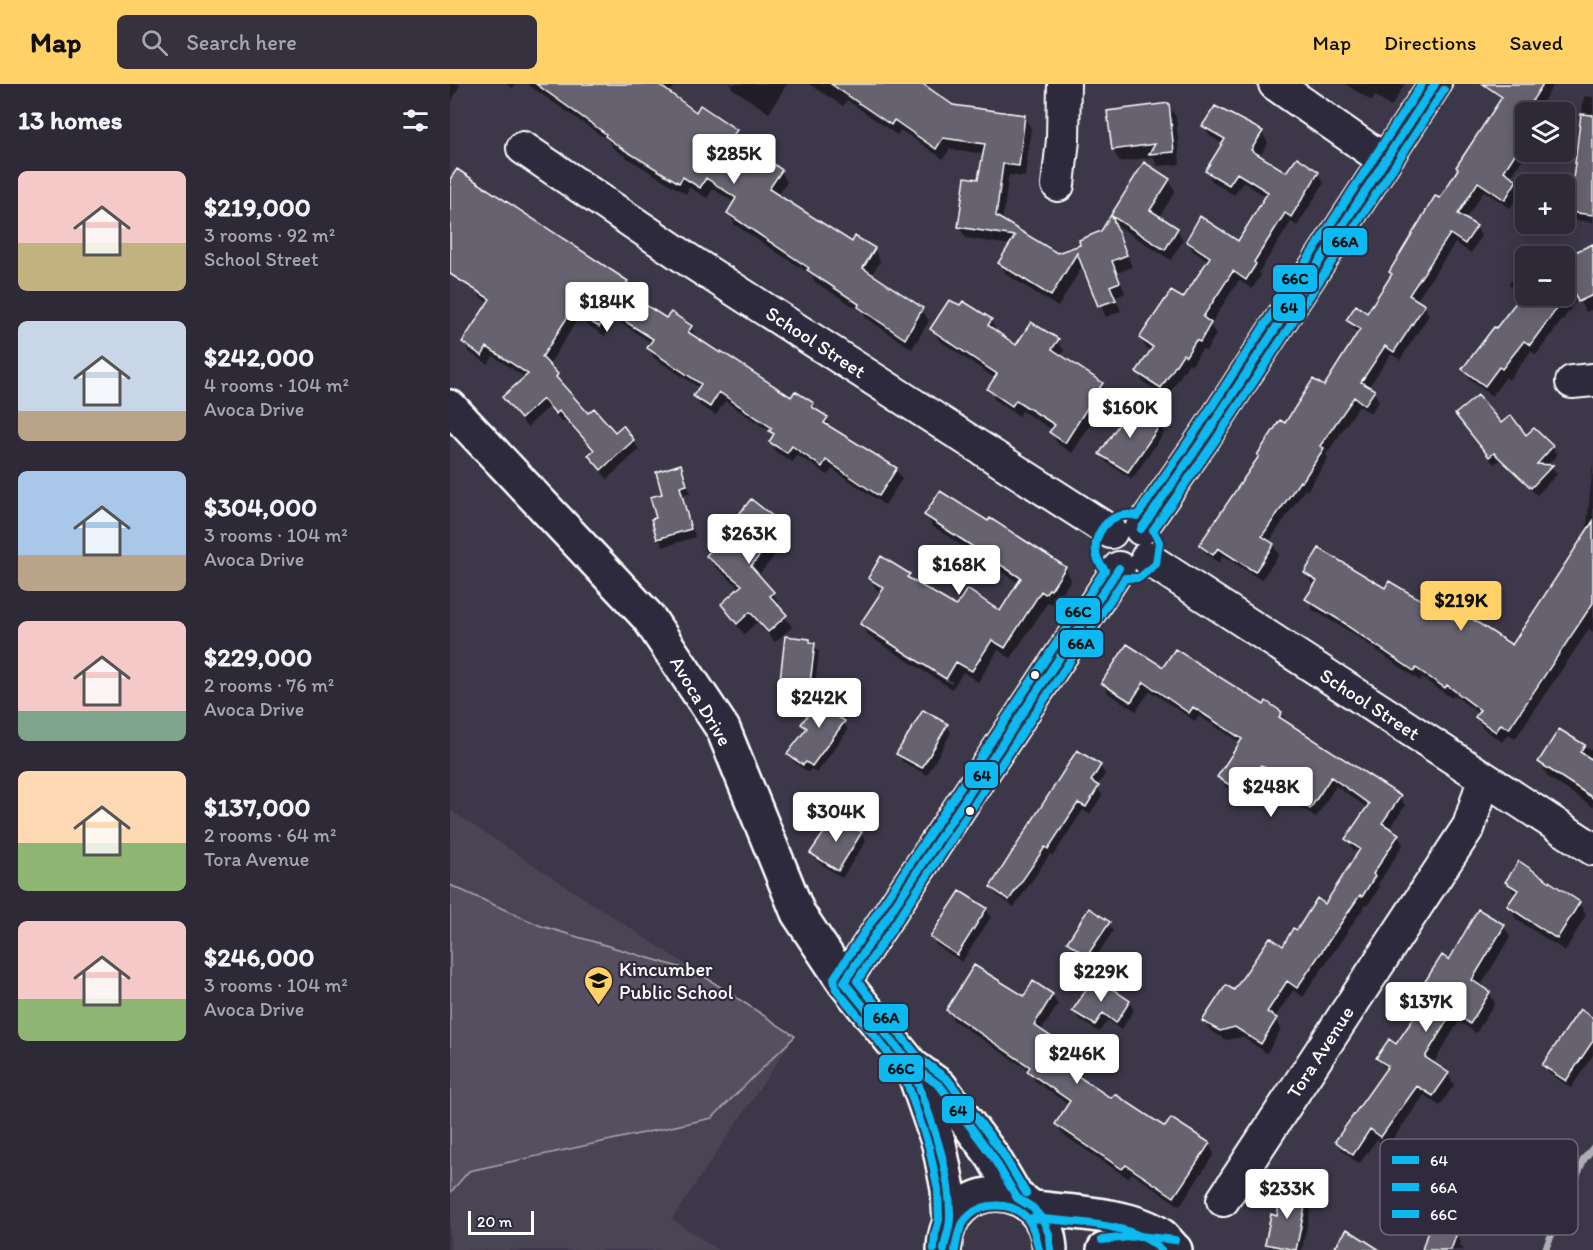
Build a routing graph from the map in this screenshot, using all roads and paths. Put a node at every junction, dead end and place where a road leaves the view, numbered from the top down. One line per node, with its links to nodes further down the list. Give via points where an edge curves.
1 (1064, 84): 6 (street, via 1064,141)
2 (1275, 84): 5 (street)
3 (1435, 84): 5 (street)
4 (523, 148): 8 (street, School Street)
5 (1384, 160): 8 (street)
6 (1058, 185)
7 (450, 406): 11 (main road, Avoca Drive, via 648,616 723,729 798,913)
8 (1130, 547): 9 (street, School Street); 11 (street)
9 (1484, 779): 10 (street, School Street); 13 (street, Tora Avenue, via 1469,826)
10 (1593, 849)
11 (844, 982): 12 (main road, Avoca Drive)
12 (912, 1066): 14 (main road, Avoca Drive, via 940,1086); 15 (main road, Avoca Drive, via 939,1144 948,1189)
13 (1223, 1200)
14 (1025, 1203): 15 (main road, via 1002,1194 980,1197 959,1209); 16 (main road, Avoca Drive, via 1043,1220); 18 (main road, via 1114,1218 1147,1228)
15 (947, 1236)
16 (1050, 1250)
17 (1104, 1250): 18 (main road, via 1146,1245)
18 (1174, 1250)

